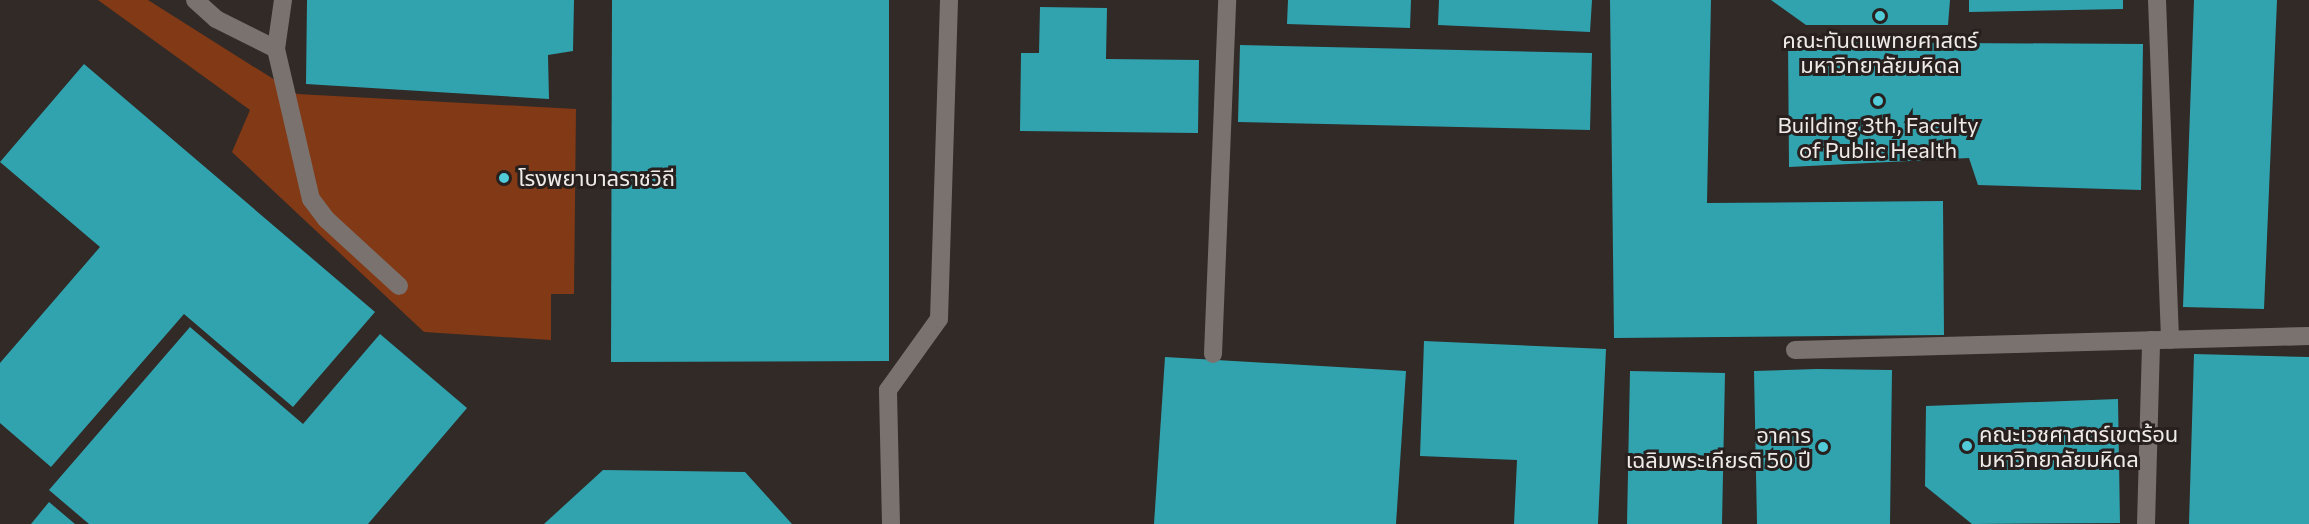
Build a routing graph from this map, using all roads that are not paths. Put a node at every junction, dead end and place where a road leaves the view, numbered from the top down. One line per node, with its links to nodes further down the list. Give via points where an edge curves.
1 (195, 0): 6 (lane, via 216,19)
2 (283, 0): 6 (lane)
3 (950, 0): 13 (lane, via 939,319 888,390)
4 (1227, 0): 12 (lane)
5 (2157, 0): 10 (lane)
6 (276, 49): 7 (lane, via 311,199 326,219)
7 (399, 286)
8 (2309, 336): 10 (lane)
9 (2151, 340): 10 (lane); 11 (lane); 14 (lane)
10 (2170, 340)
11 (1795, 350)
12 (1213, 354)
13 (891, 524)
14 (2146, 524)

